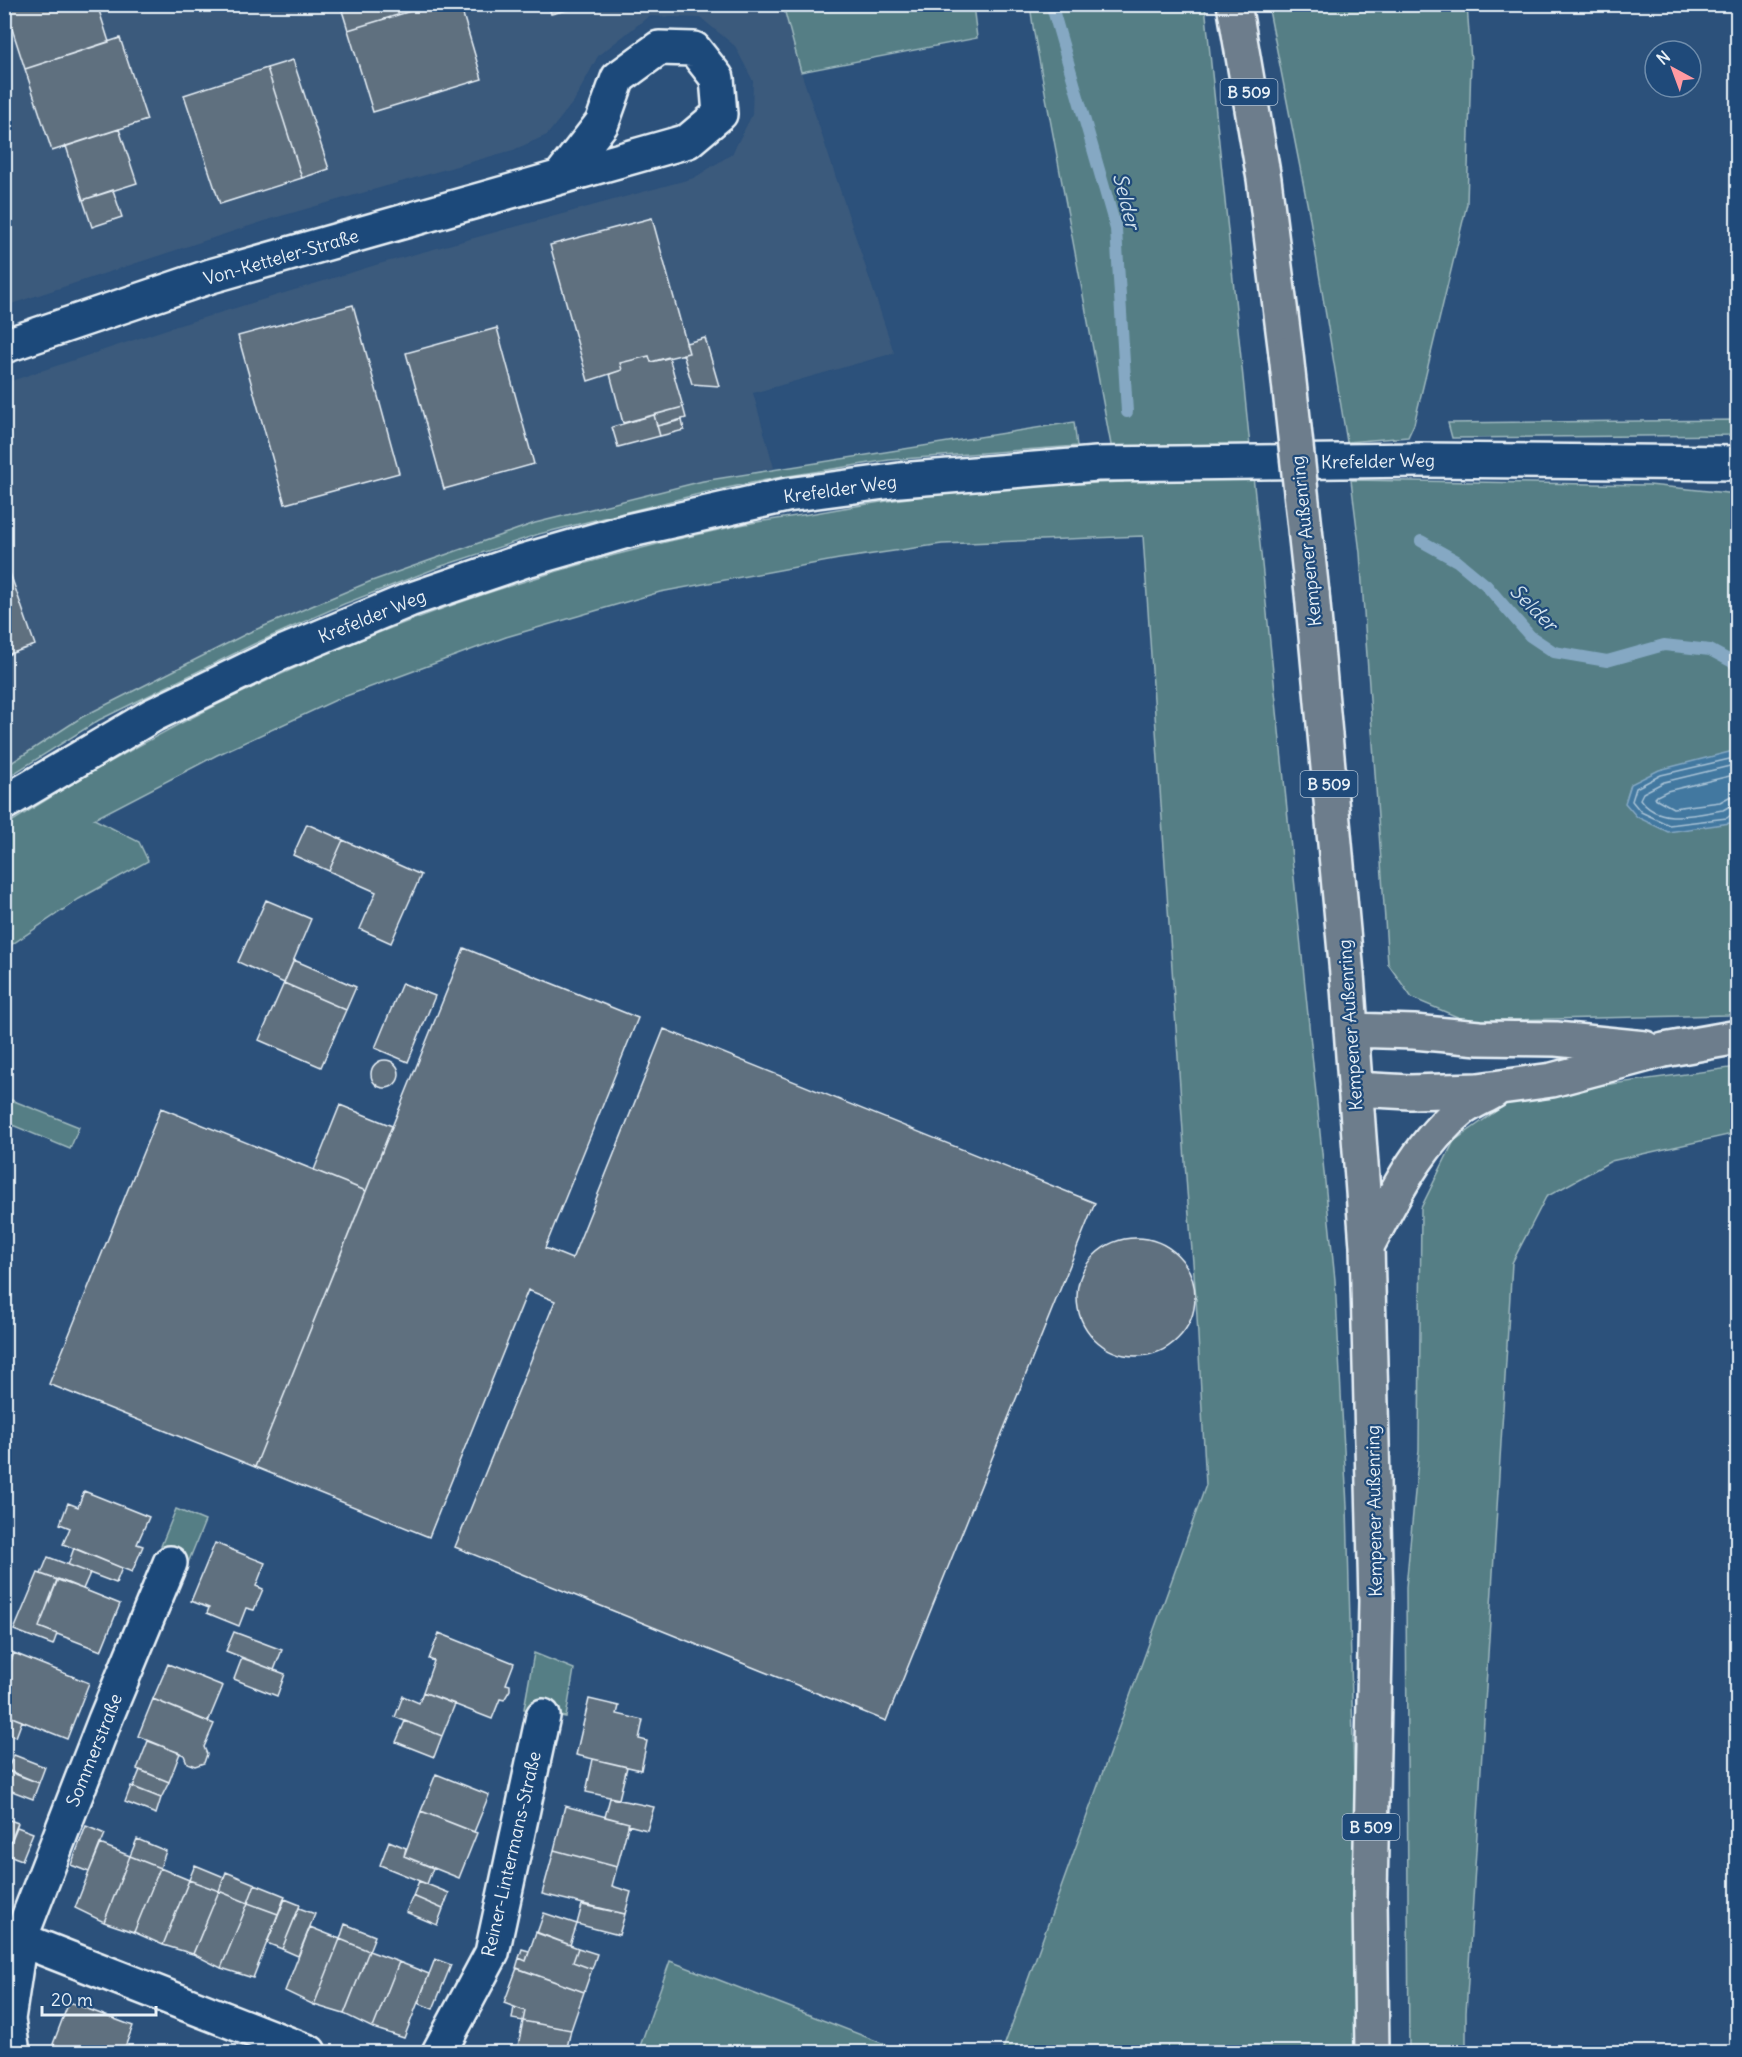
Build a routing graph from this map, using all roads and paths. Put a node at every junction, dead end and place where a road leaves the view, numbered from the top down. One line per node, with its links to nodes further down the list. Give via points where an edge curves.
1 (1234, 4): 6 (main road, Kempener Außenring / B 509, bridge, via 1264,179 1286,354 1312,593)
2 (560, 177): 2 (street, Von-Ketteler-Straße, via 688,141 720,114 717,78 694,49 659,48 618,78 602,123); 3 (street, Von-Ketteler-Straße, via 210,276)
3 (4, 346)
4 (1737, 463): 5 (street, Krefelder Weg, via 1420,460 1097,464 900,480 787,495 627,531 409,600 277,655 153,715)
5 (4, 803)
6 (1351, 1030): 8 (main road, via 1556,1039); 10 (main road, Kempener Außenring / B 509)
7 (1737, 1037): 8 (main road)
8 (1664, 1050): 9 (main road, via 1552,1080)
9 (1502, 1086): 10 (main road, via 1410,1092); 11 (main road, via 1463,1108 1432,1138)
10 (1355, 1089): 11 (main road, Kempener Außenring / B 509)
11 (1367, 1246): 18 (main road, Kempener Außenring / B 509, via 1376,1601 1370,1895)
12 (170, 1563): 14 (street, Sommerstraße)
13 (543, 1716): 17 (street, Reiner-Lintermans-Straße, via 492,1953)
14 (12, 1936): 15 (street, Sommerstraße, via 8,2019); 16 (street)
15 (13, 2052)
16 (309, 2052)
17 (439, 2052)
18 (1372, 2052)

